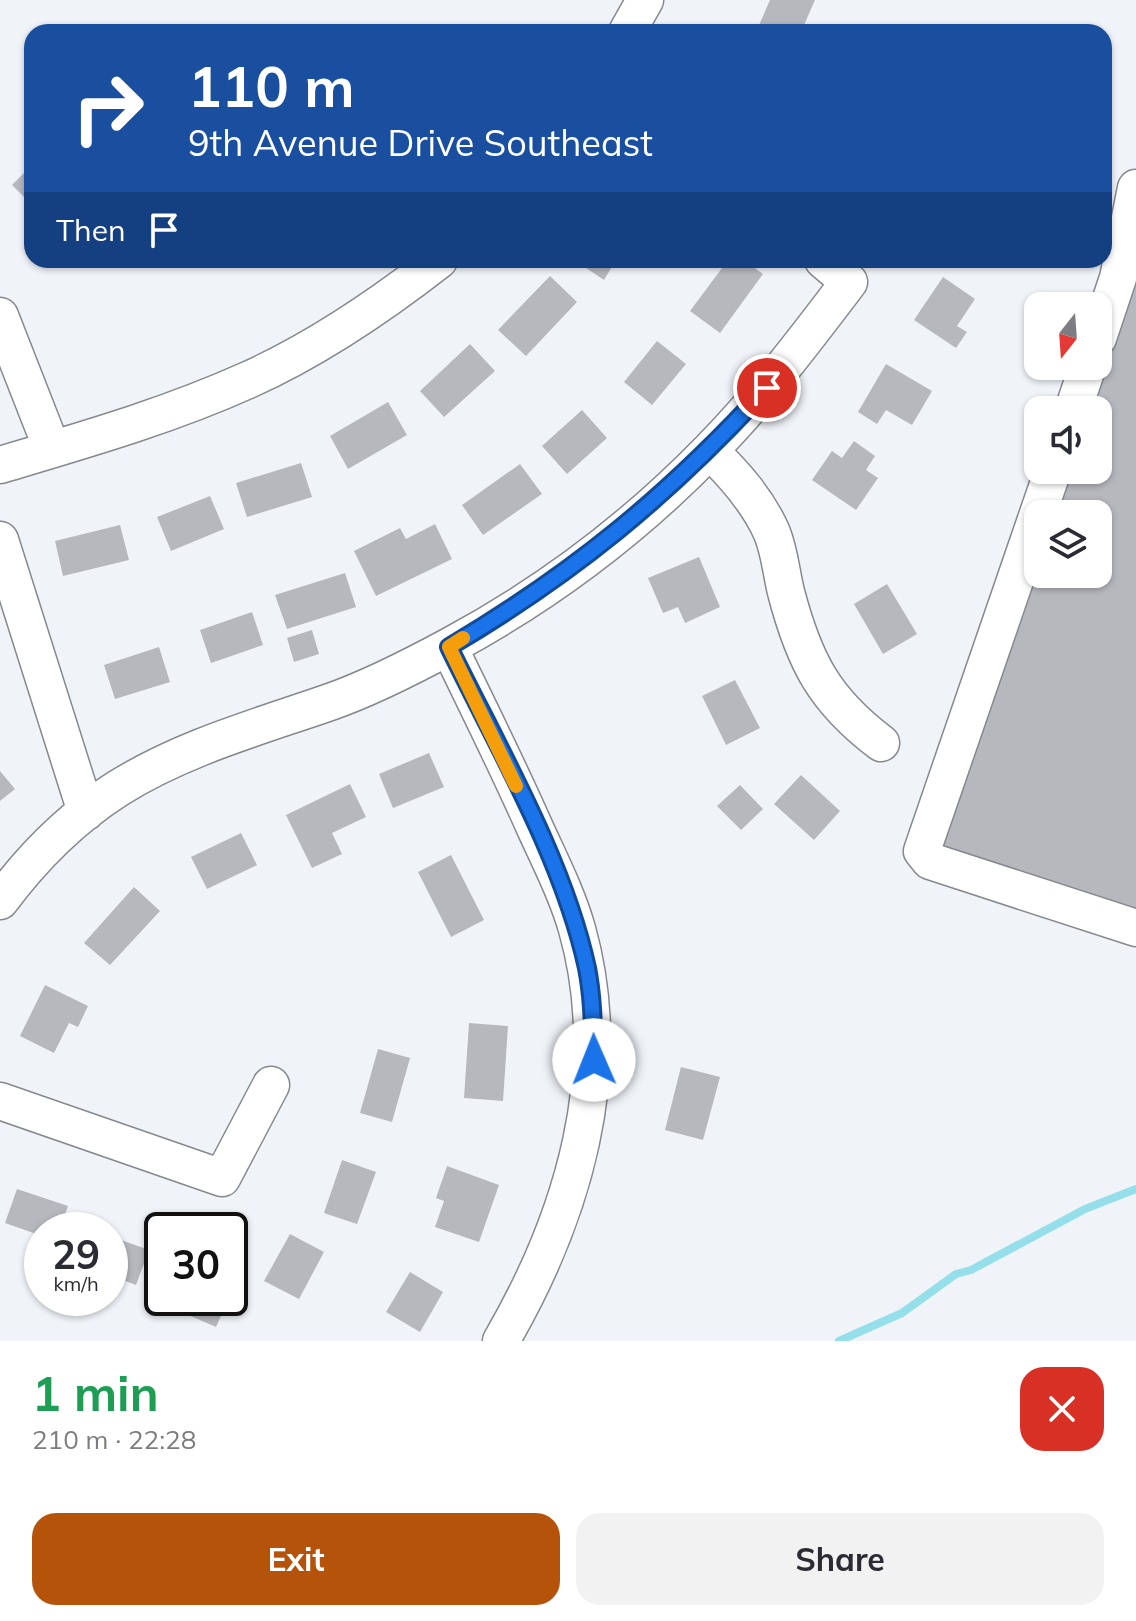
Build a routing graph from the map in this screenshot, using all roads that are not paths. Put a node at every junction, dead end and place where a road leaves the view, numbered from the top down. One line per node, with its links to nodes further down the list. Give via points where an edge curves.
1 (645, 0): 2 (street)
2 (632, 24)
3 (1136, 188): 6 (street)
4 (428, 268): 8 (street, via 339,332 251,379)
5 (836, 271): 9 (street, via 767,388)
6 (1112, 296)
7 (0, 316): 8 (street)
8 (52, 449): 10 (street)
9 (710, 451): 13 (street, via 590,555); 14 (street, via 745,488 771,532 793,619 821,685 847,717)
10 (0, 465)
11 (1048, 484): 17 (street, via 922,851 930,861)
12 (0, 540): 15 (street)
13 (449, 647): 15 (street, via 334,700 190,753 119,788); 20 (street, via 561,884 580,941 593,1015 590,1104 576,1166 555,1228)
14 (881, 743)
15 (86, 812): 16 (street, via 33,861)
16 (0, 901)
17 (1136, 928)
18 (271, 1085): 19 (street, via 222,1178)
19 (0, 1102)
20 (501, 1341)

